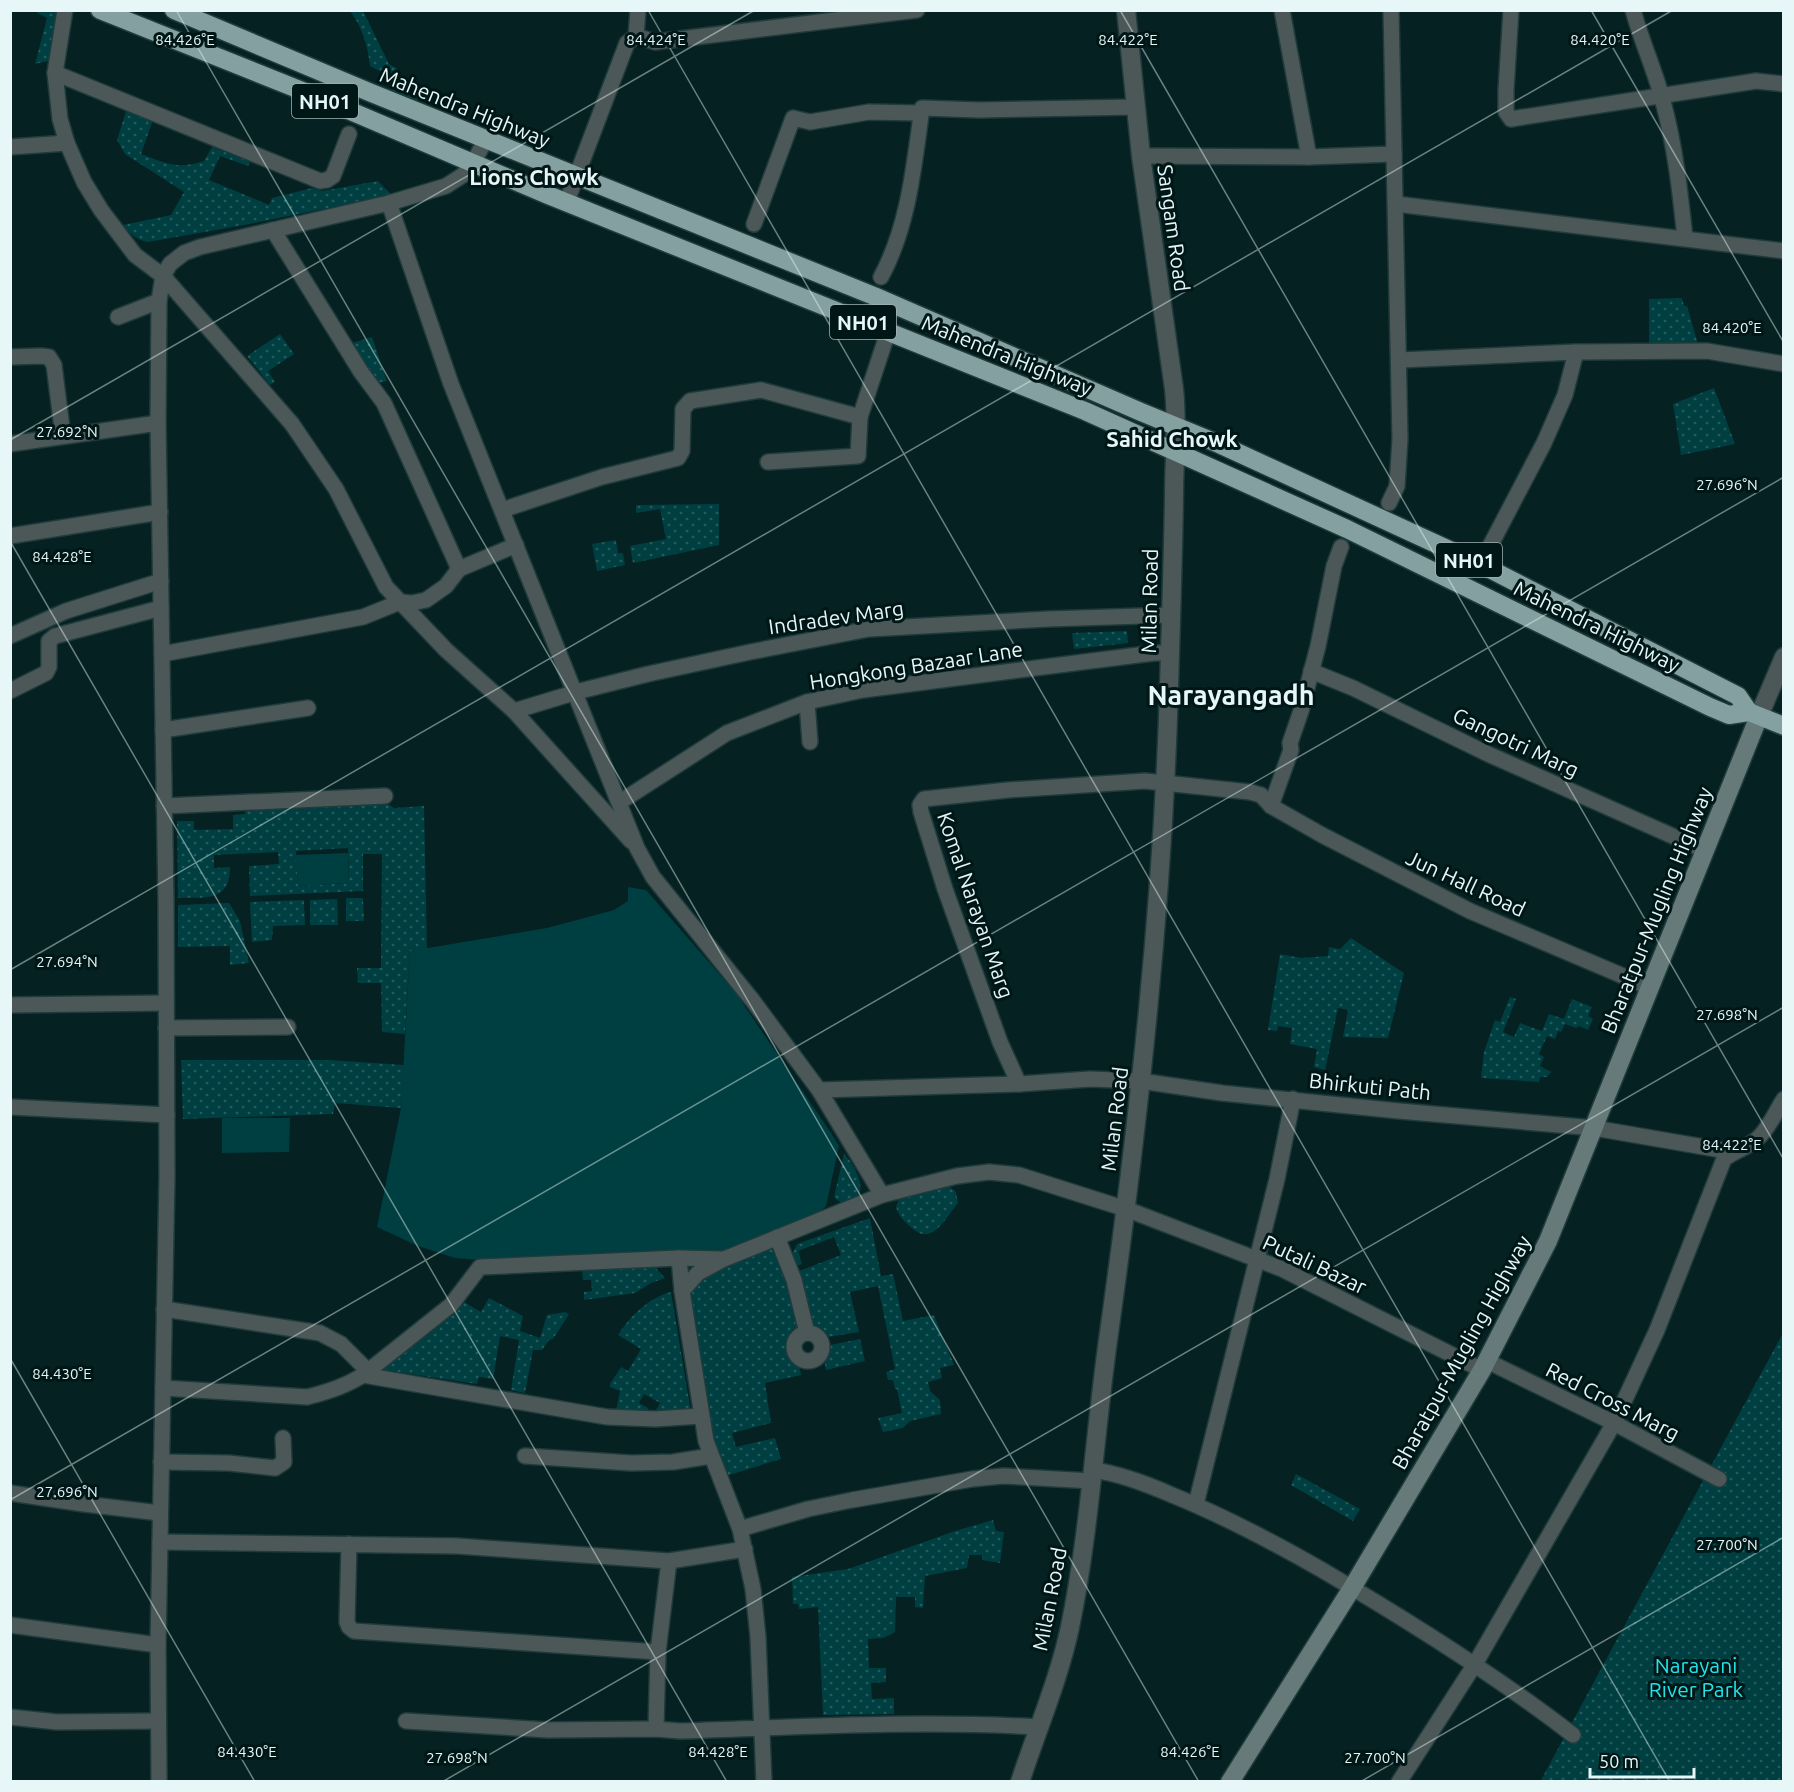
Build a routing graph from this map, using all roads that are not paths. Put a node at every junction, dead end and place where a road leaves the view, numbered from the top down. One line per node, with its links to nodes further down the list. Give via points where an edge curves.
1 (65, 10): 12 (street)
2 (100, 10): 24 (highway, Mahendra Highway / NH01)
3 (174, 10): 18 (highway, Mahendra Highway / NH01)
4 (638, 10): 11 (street)
5 (917, 10): 11 (street, via 655,42)
6 (1126, 10): 15 (street, Sangam Road)
7 (1282, 10): 23 (street)
8 (1391, 10): 21 (street)
9 (1511, 10): 14 (street, via 1506,90 1506,112 1511,119)
10 (1633, 10): 14 (street)
11 (636, 36): 25 (street, via 627,43)
12 (55, 73): 17 (street, via 320,181 333,176); 19 (street)
13 (1784, 84): 14 (street, via 1756,81)
14 (1662, 95): 31 (street, via 1680,185)
15 (1136, 107): 16 (street, via 922,108); 22 (street, Sangam Road)
16 (921, 113): 29 (street, via 869,112 810,122 793,118); 34 (street, via 899,239)
17 (349, 134)
18 (486, 139): 24 (street); 25 (highway, Mahendra Highway / NH01)
19 (67, 143): 20 (street); 33 (street, via 101,210 135,255)
20 (10, 147)
21 (1394, 154): 23 (street); 28 (street)
22 (1141, 156): 23 (street); 44 (street, Sangam Road)
23 (1309, 157)
24 (473, 164): 26 (highway, Mahendra Highway / NH01); 27 (street, via 446,186)
25 (576, 176): 26 (street); 44 (highway, Mahendra Highway / NH01, via 874,296)
26 (567, 201): 37 (highway, Mahendra Highway / NH01)
27 (388, 204): 30 (street); 50 (street, via 451,384)
28 (1396, 204): 31 (street); 40 (street)
29 (754, 224)
30 (273, 230): 33 (street, via 184,253); 56 (street, via 384,403)
31 (1685, 238): 32 (street)
32 (1784, 251)
33 (163, 276): 35 (street); 58 (street, via 298,433 336,489 386,587)
34 (881, 277)
35 (159, 301): 36 (street); 43 (street)
36 (118, 317)
37 (888, 332): 42 (street); 47 (highway, Mahendra Highway / NH01)
38 (1576, 352): 40 (street); 41 (street, via 1707,351); 55 (street, via 1565,395 1544,443)
39 (10, 357): 45 (street, via 49,357 54,365)
40 (1400, 360): 49 (street, via 1397,486)
41 (1784, 364)
42 (860, 417): 48 (street, via 860,454 856,458); 50 (street, via 761,390 690,401 683,409 682,451 678,458 602,477)
43 (158, 423): 45 (street); 51 (street)
44 (1177, 427): 47 (street, Sangam Road); 71 (highway, Mahendra Highway / NH01, via 1482,565 1738,696)
45 (63, 436): 46 (street)
46 (10, 444)
47 (1176, 451): 60 (street, Milan Road); 71 (highway, Mahendra Highway / NH01, via 1347,529 1710,707 1729,715)
48 (768, 462)
49 (1389, 503)
50 (502, 510): 53 (street)
51 (160, 512): 52 (street); 57 (street)
52 (10, 536)
53 (516, 545): 56 (street); 67 (street)
54 (1341, 547): 65 (street)
55 (1488, 550)
56 (459, 569): 58 (street, via 446,586 426,600)
57 (161, 581): 59 (street); 61 (street, via 66,611)
58 (400, 602): 63 (street, via 363,617); 70 (street)
59 (161, 608): 63 (street); 66 (street, via 55,636 49,640 46,673)
60 (1172, 615): 62 (street, Milan Road); 67 (street, Indradev Marg, via 869,629)
61 (10, 636)
62 (1170, 653): 68 (street, Hongkong Bazaar Lane, via 863,690); 75 (street, Milan Road)
63 (162, 654): 73 (street)
64 (1784, 657): 71 (street)
65 (1311, 671): 79 (street, via 1290,743 1292,750); 81 (street, Gangotri Marg)
66 (10, 690)
67 (575, 692): 70 (street, Indradev Marg); 77 (street)
68 (807, 702): 74 (street); 77 (street, Hongkong Bazaar Lane, via 727,733)
69 (308, 708): 73 (street)
70 (514, 711): 80 (street)
71 (1754, 714): 72 (highway, Mahendra Highway / NH01); 81 (main road, Bharatpur-Mugling Highway)
72 (1784, 726)
73 (163, 730): 78 (street)
74 (810, 742)
75 (1166, 782): 79 (street, Jun Hall Road, via 1250,792 1261,795); 87 (street, Milan Road); 88 (street, Komal Narayan Marg, via 1008,790 924,799 920,805 945,889)
76 (385, 796): 78 (street)
77 (620, 802): 80 (street)
78 (164, 806): 83 (street)
79 (1271, 806): 82 (street, Jun Hall Road, via 1470,911)
80 (637, 848): 89 (street, via 653,877)
81 (1704, 850): 82 (main road, Bharatpur-Mugling Highway)
82 (1648, 987): 94 (main road, Bharatpur-Mugling Highway)
83 (166, 1003): 84 (street); 86 (street)
84 (10, 1005)
85 (288, 1027): 86 (street)
86 (166, 1028): 93 (street)
87 (1141, 1081): 88 (street, Bhirkuti Path, via 1090,1079); 90 (street, Bhirkuti Path); 97 (street, Milan Road)
88 (1019, 1084): 89 (street, Bhirkuti Path)
89 (819, 1090): 96 (street)
90 (1293, 1099): 94 (street, Bhirkuti Path); 101 (street)
91 (1784, 1099): 95 (street, via 1759,1138)
92 (10, 1107): 93 (street)
93 (167, 1115): 103 (street)
94 (1594, 1128): 95 (street, Bhirkuti Path); 105 (main road, Bharatpur-Mugling Highway, via 1548,1241)
95 (1733, 1152): 109 (street, via 1721,1165 1656,1330)
96 (882, 1195): 97 (street, Putali Bazar, via 989,1172 1018,1175); 98 (street, Putali Bazar)
97 (1126, 1209): 101 (street, Putali Bazar); 114 (street, Milan Road)
98 (777, 1237): 100 (street, Putali Bazar); 104 (street, via 794,1280)
99 (679, 1258): 100 (street); 102 (street); 106 (street, via 480,1267 451,1305)
100 (724, 1259): 102 (street, Putali Bazar, via 698,1273)
101 (1257, 1259): 105 (street, Putali Bazar); 117 (street)
102 (682, 1291): 108 (street)
103 (164, 1309): 106 (street, via 321,1333 341,1344); 107 (street)
104 (807, 1333)
105 (1484, 1365): 109 (street, Red Cross Marg); 124 (main road, Bharatpur-Mugling Highway)
106 (366, 1373): 107 (street, via 339,1388 307,1397); 108 (street, via 607,1417)
107 (163, 1388): 113 (street)
108 (701, 1416): 112 (street)
109 (1614, 1423): 115 (street, Red Cross Marg); 128 (street)
110 (283, 1438): 113 (street, via 284,1462 275,1468)
111 (525, 1456): 112 (street, via 631,1463)
112 (711, 1456): 119 (street)
113 (161, 1462): 118 (street)
114 (1093, 1476): 117 (street, via 1108,1472); 119 (street, via 972,1479 808,1509); 132 (street, Milan Road, via 1070,1627)
115 (1719, 1479)
116 (10, 1493): 118 (street)
117 (1196, 1504): 124 (street, via 1267,1538)
118 (160, 1513): 120 (street)
119 (740, 1529): 122 (street)
120 (160, 1542): 121 (street); 126 (street)
121 (349, 1544): 123 (street, via 457,1546); 127 (street, via 348,1622 354,1631)
122 (746, 1549): 123 (street); 133 (street, via 758,1637)
123 (669, 1561): 127 (street)
124 (1352, 1588): 128 (street); 139 (main road, Bharatpur-Mugling Highway)
125 (10, 1625): 126 (street)
126 (158, 1645): 130 (street)
127 (658, 1652): 134 (street)
128 (1475, 1664): 135 (street); 140 (street)
129 (10, 1717): 130 (street, via 57,1722)
130 (158, 1720): 136 (street)
131 (406, 1721): 134 (street, via 548,1730)
132 (1038, 1727): 133 (street, via 859,1723); 138 (street, Milan Road)
133 (762, 1728): 134 (street); 137 (street)
134 (656, 1729)
135 (1573, 1736)
136 (159, 1782)
137 (764, 1782)
138 (1020, 1782)
139 (1230, 1782)
140 (1399, 1782)

